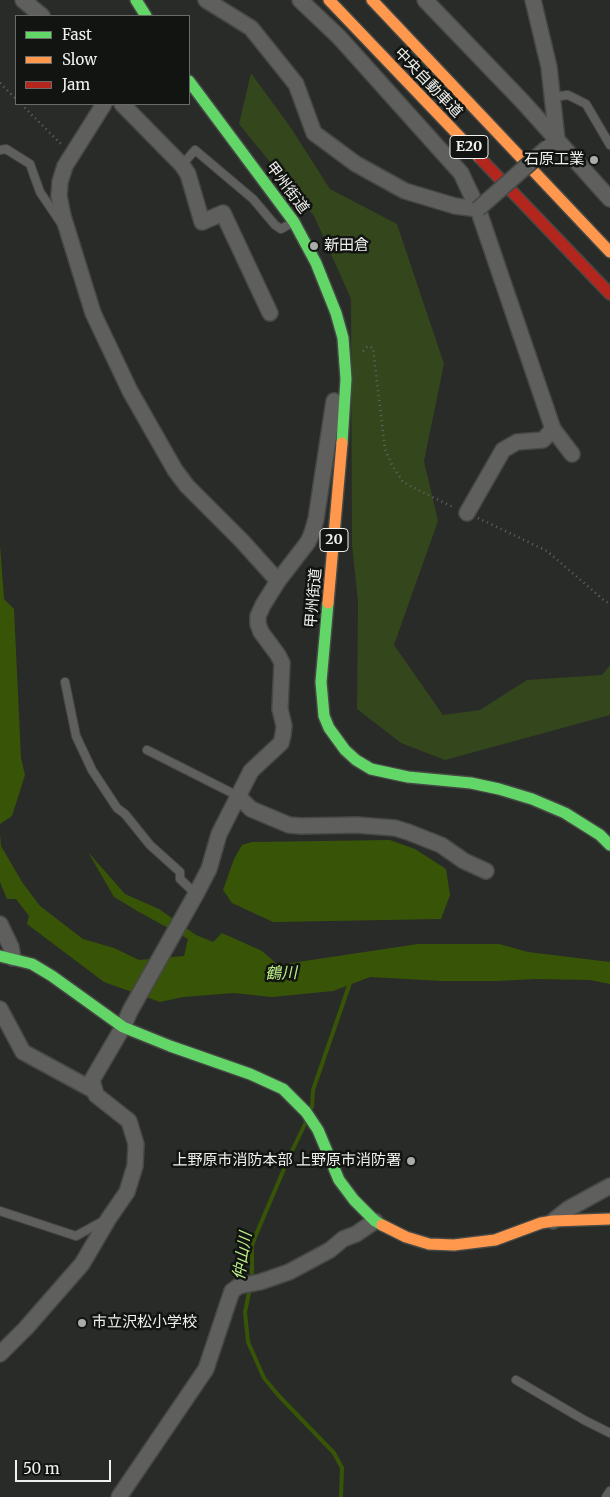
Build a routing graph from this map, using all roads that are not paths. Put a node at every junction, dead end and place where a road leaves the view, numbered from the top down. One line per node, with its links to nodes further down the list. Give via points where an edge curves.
1 (23, 0): 9 (street)
2 (136, 0): 10 (main road)
3 (206, 0): 20 (street, via 251,28 296,84 314,133 356,164 405,191 456,206)
4 (300, 0): 20 (street, via 339,37 461,173)
5 (329, 0): 24 (main road, 中央自動車道 / E20)
6 (372, 0): 23 (main road, 中央自動車道 / E20)
7 (425, 0): 15 (street)
8 (533, 0): 12 (street, via 549,67)
9 (41, 15)
10 (145, 15)
11 (190, 81): 21 (main road, 甲州街道 / 20)
12 (552, 97): 15 (street); 16 (lane, via 568,95 586,104)
13 (103, 105): 22 (street, via 71,155 60,182 59,196)
14 (123, 105): 18 (street)
15 (552, 143): 19 (street); 20 (street, bridge)
16 (610, 145)
17 (0, 150): 22 (lane, via 6,149 30,164 40,192)
18 (182, 165): 21 (lane, via 195,150 253,199 275,225 281,228); 25 (street, via 188,174 202,222 222,213)
19 (610, 199)
20 (478, 208): 27 (street)
21 (294, 222): 26 (main road, 甲州街道 / 20, via 316,263 336,313 343,338)
22 (71, 239): 30 (street, via 93,313 130,391 175,470)
23 (610, 252)
24 (610, 294)
25 (270, 314)
26 (346, 379): 30 (street, via 334,398 312,533); 34 (main road, 甲州街道 / 20, via 321,682 324,716 329,728 345,750 371,769 408,777 481,785 532,799 564,813)
27 (553, 429): 28 (street); 29 (street, via 543,440 517,442 504,450)
28 (572, 454)
29 (467, 513)
30 (278, 580): 33 (street, via 262,605 258,624 282,663 280,709 283,735 281,743 251,771)
31 (65, 682): 36 (lane, via 76,736 92,770 117,808 180,872 180,879)
32 (147, 750): 33 (lane)
33 (238, 796): 35 (street, via 251,809 289,825 395,828 441,845); 36 (street)
34 (610, 845)
35 (486, 871)
36 (196, 894): 40 (street)
37 (0, 924): 38 (street, via 11,947)
38 (7, 957): 40 (main road, via 32,964 52,976)
39 (0, 1009): 41 (street, via 23,1052)
40 (123, 1027): 41 (street, via 92,1080); 46 (main road, via 283,1089 306,1112 318,1130 339,1180)
41 (94, 1091): 44 (street, via 129,1121 136,1144 135,1166 127,1192)
42 (610, 1186): 47 (street)
43 (0, 1211): 44 (lane, via 76,1236)
44 (109, 1218): 48 (street, via 82,1264)
45 (610, 1219): 47 (main road)
46 (375, 1221): 47 (main road, via 406,1237 429,1244 454,1245 495,1240); 52 (street, via 289,1272 239,1286 232,1291 206,1369)
47 (553, 1221)
48 (0, 1354)
49 (516, 1380): 50 (lane)
50 (610, 1432)
51 (610, 1490): 53 (lane)
52 (119, 1497)
53 (606, 1497)

